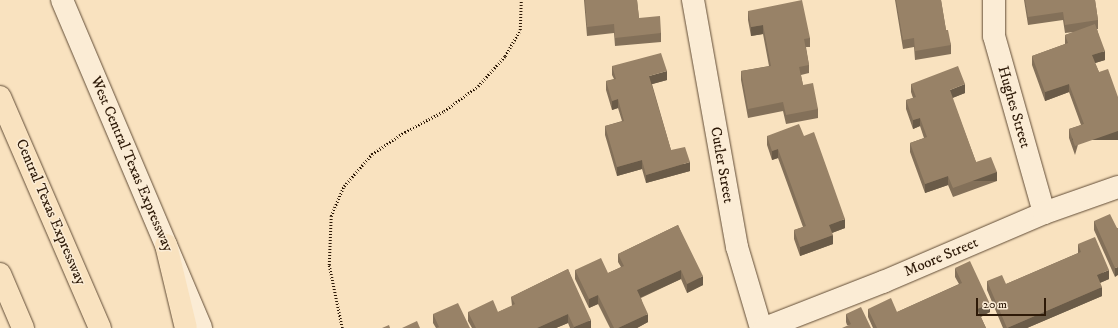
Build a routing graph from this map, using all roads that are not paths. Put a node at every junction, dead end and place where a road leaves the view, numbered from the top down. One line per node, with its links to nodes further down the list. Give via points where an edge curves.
1 (62, 0): 7 (street, West Central Texas Expressway)
2 (693, 0): 13 (street, Cutler Street, via 737,247)
3 (994, 0): 6 (street, Hughes Street, via 994,36)
4 (0, 97): 10 (highway, Central Texas Expressway)
5 (1118, 187): 6 (street, Moore Street)
6 (1044, 212): 14 (street, Moore Street, via 883,282)
7 (166, 245): 11 (highway); 12 (street, West Central Texas Expressway)
8 (0, 274): 9 (highway)
9 (23, 328)
10 (100, 328)
11 (186, 328)
12 (201, 328)
13 (762, 328)
14 (766, 328)

